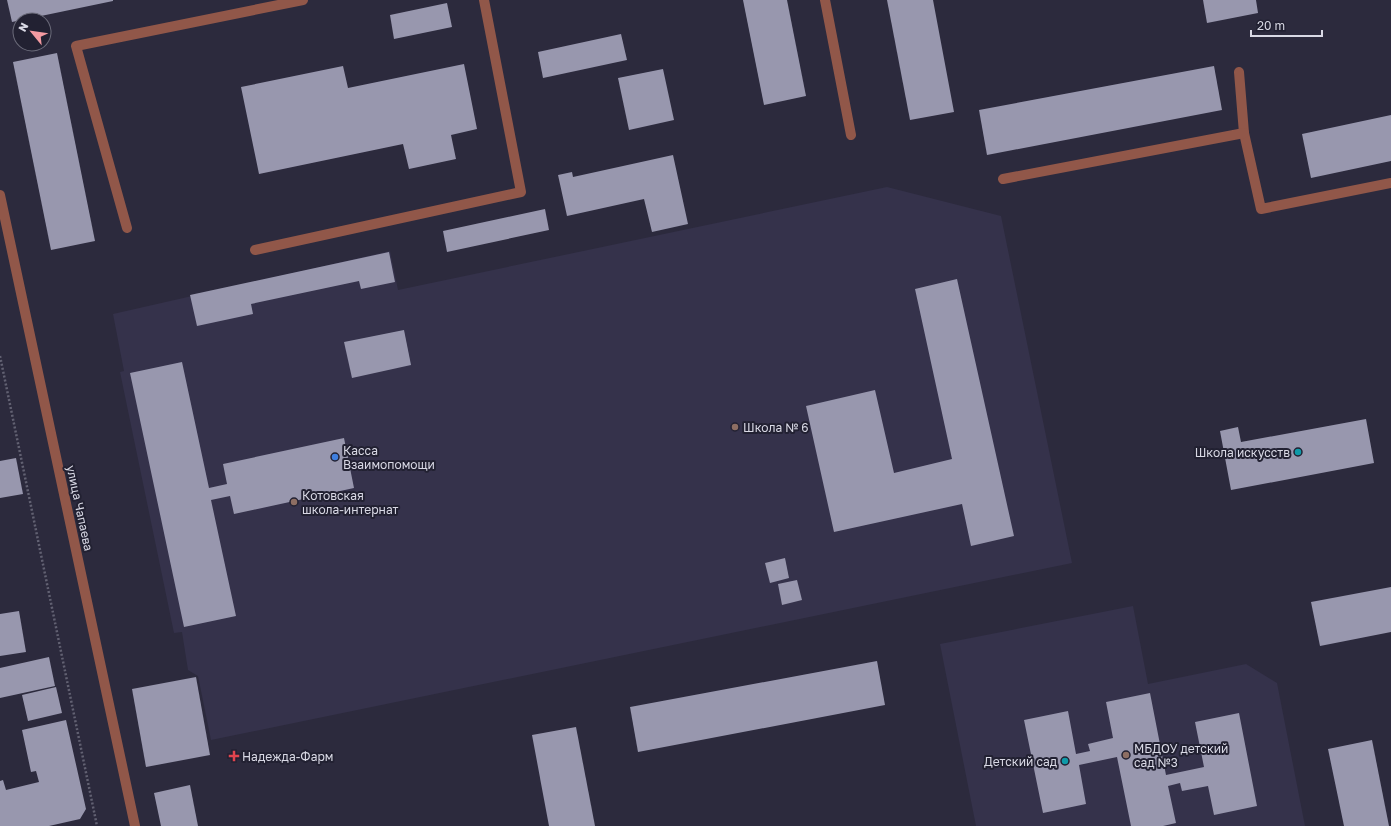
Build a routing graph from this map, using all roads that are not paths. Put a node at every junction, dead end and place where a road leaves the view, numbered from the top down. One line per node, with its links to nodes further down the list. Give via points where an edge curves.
1 (303, 0): 10 (street, via 76,46)
2 (484, 0): 11 (street, via 521,192)
3 (825, 0): 6 (street)
4 (1239, 72): 5 (street)
5 (1244, 133): 7 (street); 8 (street, via 1261,209)
6 (851, 136)
7 (1003, 179)
8 (1391, 183)
9 (0, 195): 12 (street, улица Чапаева)
10 (127, 228)
11 (256, 250)
12 (135, 826)

